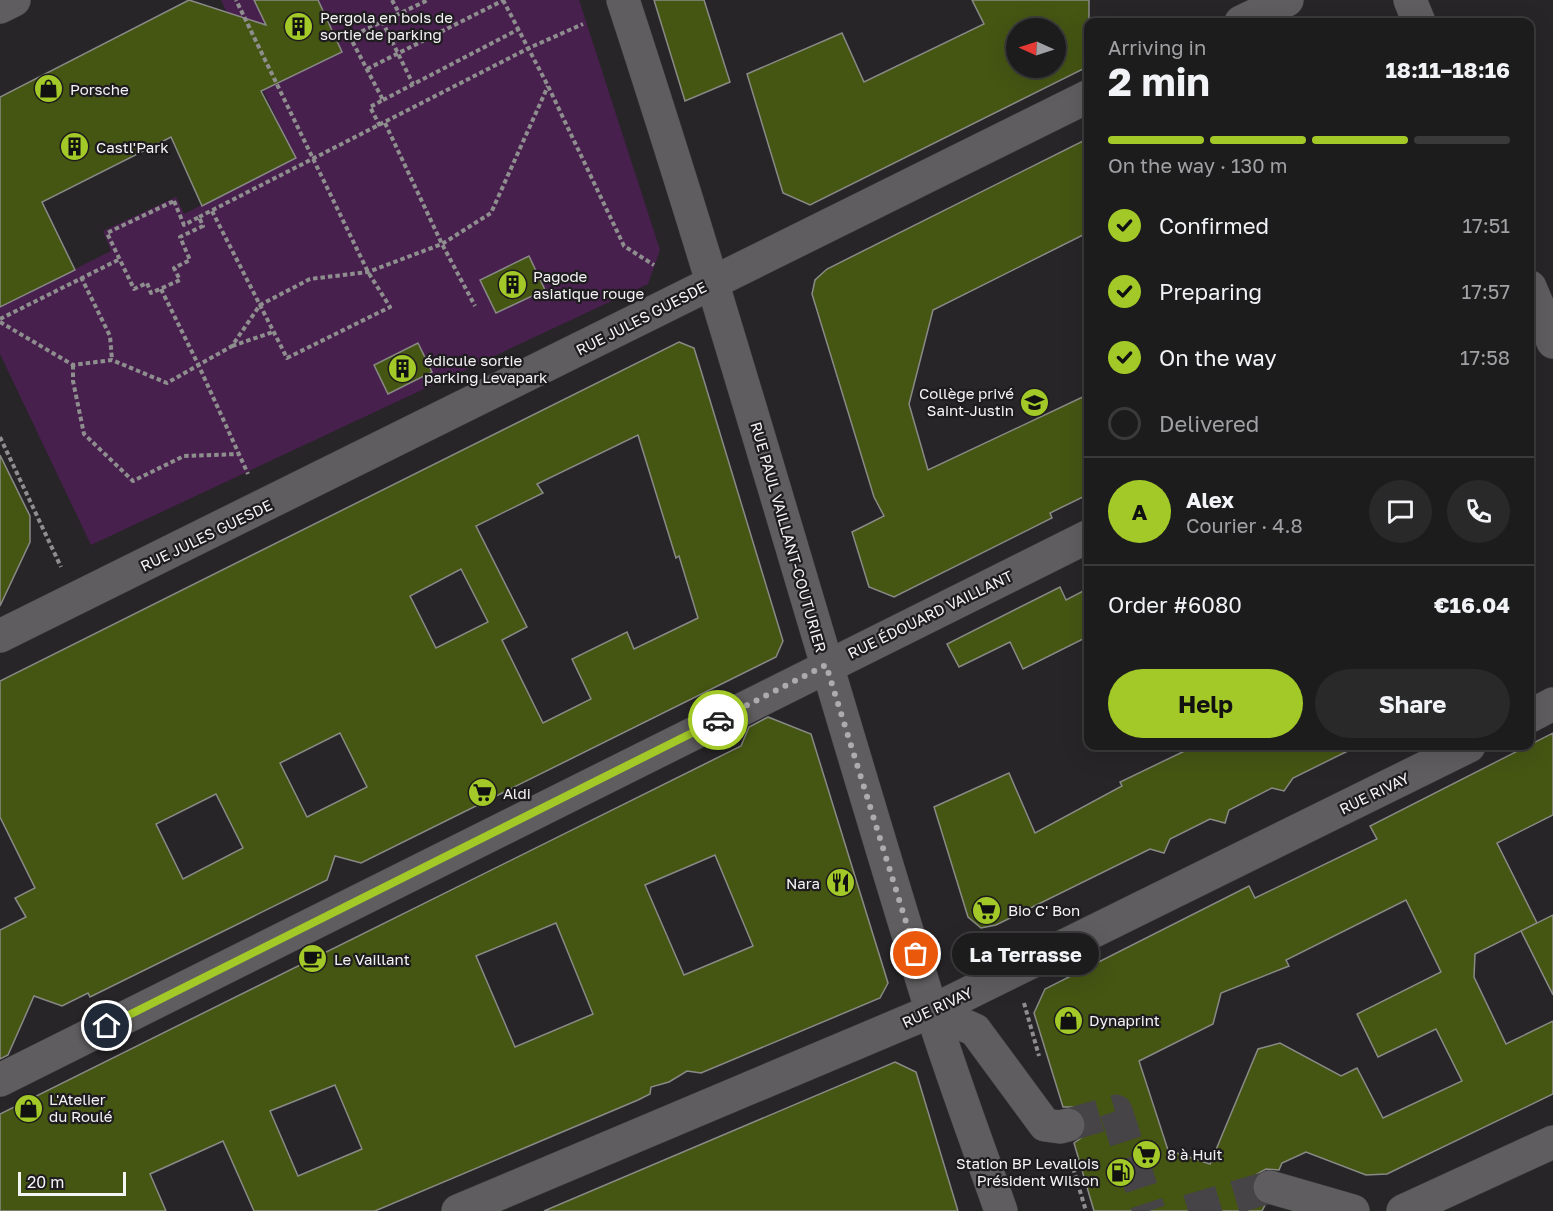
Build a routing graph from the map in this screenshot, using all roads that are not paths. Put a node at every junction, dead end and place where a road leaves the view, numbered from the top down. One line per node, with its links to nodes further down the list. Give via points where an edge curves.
1 (14, 0): 5 (street)
2 (623, 0): 9 (street, RUE PAUL VAILLANT-COUTURIER)
3 (1287, 0): 6 (street)
4 (1410, 0): 7 (street)
5 (0, 7)
6 (1249, 18)
7 (1417, 18)
8 (1084, 98): 9 (street, RUE JULES GUESDE)
9 (714, 282): 11 (street, RUE JULES GUESDE); 12 (street, RUE PAUL VAILLANT-COUTURIER)
10 (1084, 538): 12 (street, RUE ÉDOUARD VAILLANT)
11 (0, 636)
12 (826, 665): 16 (street, RUE PAUL VAILLANT-COUTURIER); 17 (street, RUE ÉDOUARD VAILLANT)
13 (1553, 704): 14 (street)
14 (1534, 714)
15 (1461, 750): 16 (street, RUE RIVAY)
16 (932, 1011): 18 (street, via 975,1030 1045,1125); 21 (street, RUE RIVAY); 22 (street, RUE PAUL VAILLANT-COUTURIER)
17 (0, 1080)
18 (1068, 1125)
19 (1553, 1142): 24 (street)
20 (1270, 1187): 23 (street)
21 (458, 1211)
22 (1001, 1211)
23 (1353, 1211)
24 (1403, 1211)

